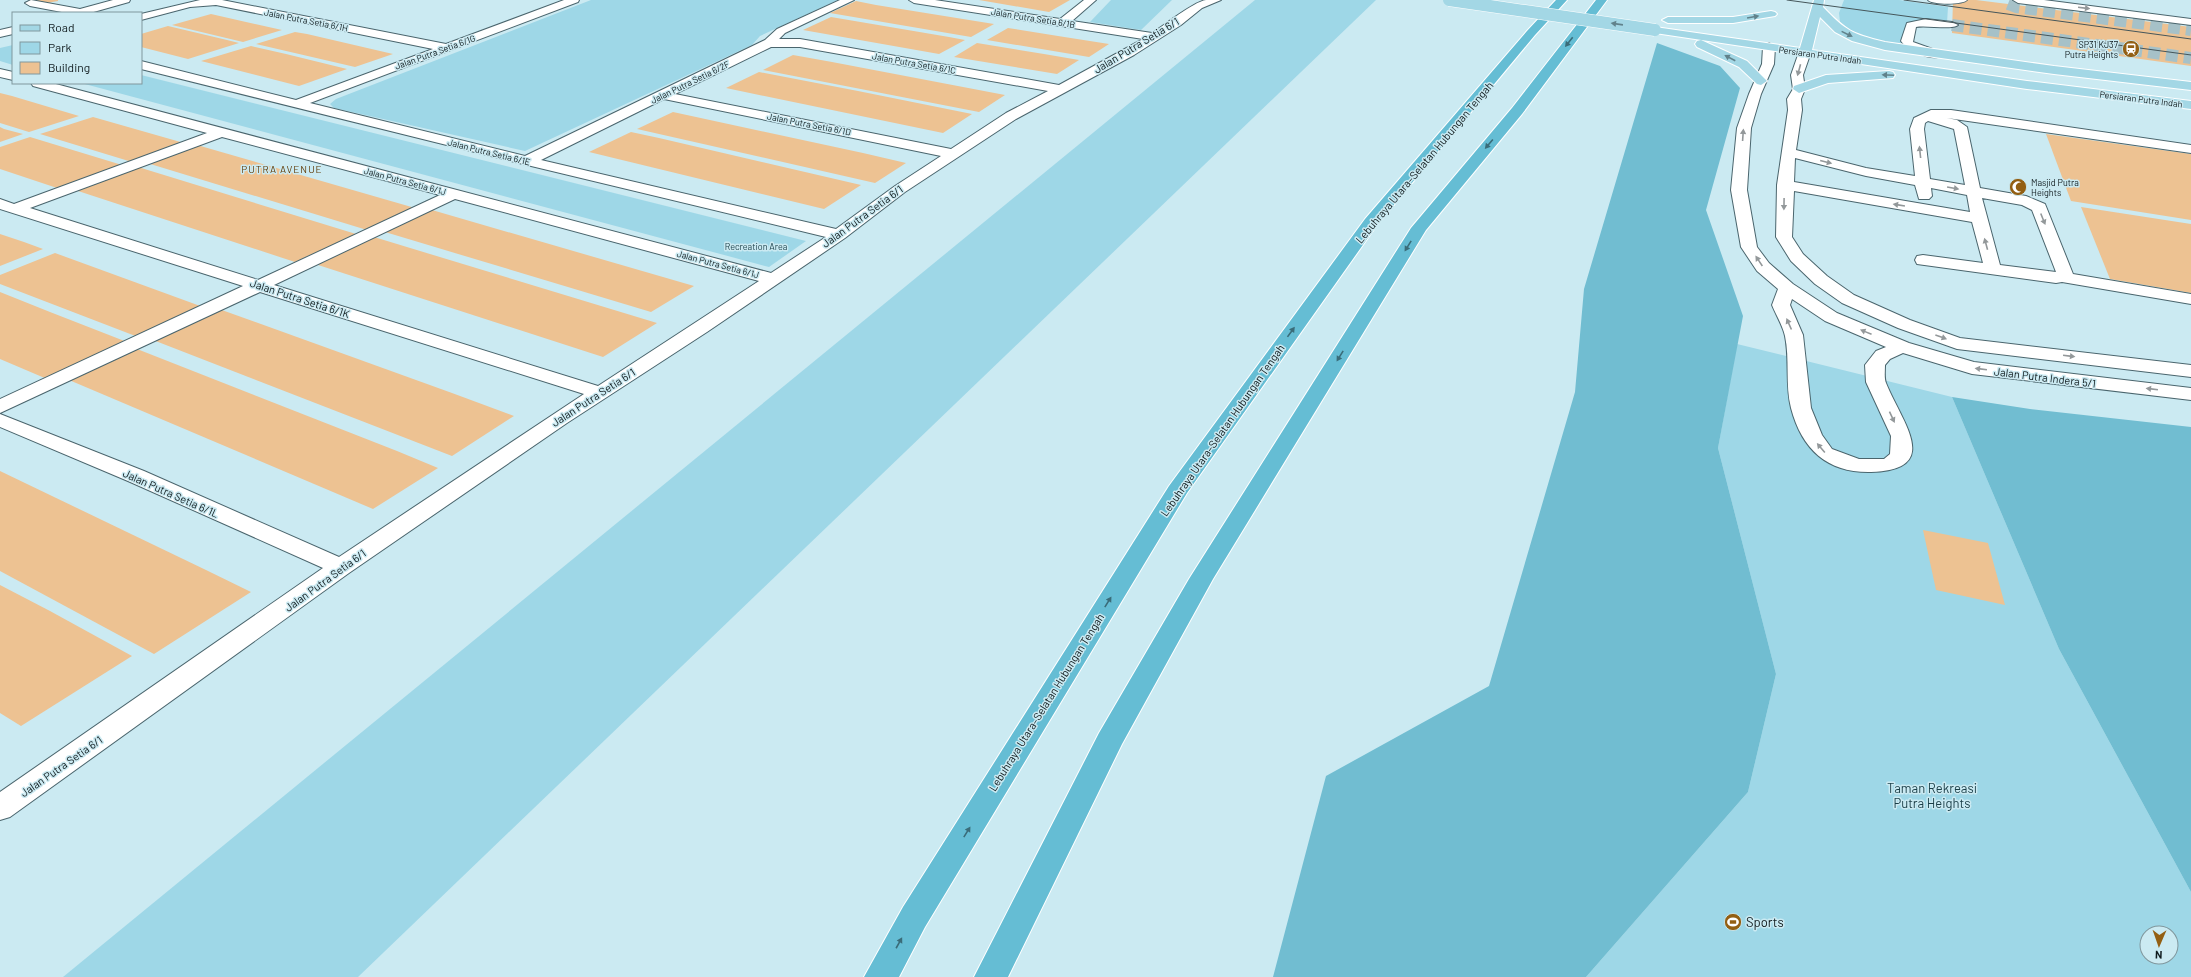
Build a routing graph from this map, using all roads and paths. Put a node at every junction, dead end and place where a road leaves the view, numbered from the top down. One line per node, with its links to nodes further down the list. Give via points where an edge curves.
1 (125, 0): 19 (street)
2 (574, 0): 29 (street, Jalan Putra Setia 6/1G)
3 (849, 0): 27 (street, Jalan Putra Setia 6/2F, via 780,31)
4 (914, 0): 22 (street, Jalan Putra Setia 6/1B)
5 (1091, 0): 22 (street)
6 (1449, 0): 23 (main road, Persiaran Putra Indah, one-way to 6, bridge)
7 (1525, 0): 23 (main road, Persiaran Putra Indah)
8 (1562, 0): 75 (highway, Lebuhraya Utara–Selatan Hubungan Tengah, one-way to 8, via 914,917 1177,491 1371,222)
9 (1602, 0): 76 (highway, one-way to 76, via 1517,111 1415,235 1201,579 1110,741)
10 (1933, 0): 11 (street)
11 (1962, 0)
12 (2104, 0): 17 (street)
13 (2012, 1): 21 (street, one-way to 21)
14 (1204, 2): 25 (street, Jalan Putra Setia 6/1)
15 (30, 3): 18 (street)
16 (1819, 4): 28 (main road); 30 (main road, one-way to 30, via 1839,30 1856,39)
17 (2191, 11)
18 (74, 12)
19 (83, 12)
20 (142, 17): 29 (street, Jalan Putra Setia 6/1H, via 190,4 216,2)
21 (2191, 22)
22 (1062, 23): 25 (street, Jalan Putra Setia 6/1B)
23 (1657, 25): 26 (main road, Persiaran Putra Indah); 26 (main road, one-way to 26, via 1719,21 1773,10); 34 (main road, one-way to 23, via 1742,64)
24 (1952, 25): 30 (street, via 1926,22 1911,25 1907,40 1909,44)
25 (1153, 37): 37 (street, Jalan Putra Setia 6/1)
26 (1770, 37): 28 (main road, Persiaran Putra Indah); 34 (street, Jalan Putra Indera 5/1, via 1768,64)
27 (769, 43): 37 (street, Jalan Putra Setia 6/1C, via 800,43); 40 (street, Jalan Putra Setia 6/2F)
28 (1806, 47): 38 (street, one-way to 38, via 1797,75); 39 (main road, Persiaran Putra Indah); 42 (main road, Persiaran Putra Indah, via 2027,85)
29 (448, 48): 41 (street, Jalan Putra Setia 6/1G)
30 (1934, 54): 36 (main road)
31 (142, 65): 41 (street, Jalan Putra Setia 6/1E)
32 (0, 73): 33 (street)
33 (12, 76)
34 (1761, 81): 64 (street, Jalan Putra Indera 5/1, one-way to 34, via 1762,267 1749,247 1739,190 1744,128)
35 (41, 84): 46 (street, Jalan Putra Setia 6/1J)
36 (2191, 86)
37 (1059, 89): 49 (street, Jalan Putra Setia 6/1, via 1011,116)
38 (1799, 89): 42 (main road, one-way to 38, via 2098,99 1919,76 1882,75 1826,80); 48 (street, via 1794,99 1795,110)
39 (2191, 91)
40 (663, 95): 49 (street, Jalan Putra Setia 6/1D); 50 (street, Jalan Putra Setia 6/2F)
41 (296, 104): 50 (street, Jalan Putra Setia 6/1E)
42 (2191, 105)
43 (2001, 120): 44 (street, via 1931,114); 45 (street, via 1971,122); 47 (street)
44 (1919, 121): 45 (street, via 1952,122); 51 (street, one-way to 44, via 1917,129)
45 (1960, 128): 53 (street)
46 (222, 132): 54 (street, Jalan Putra Setia 6/1J); 55 (street)
47 (2191, 149)
48 (1788, 152): 51 (street, one-way to 51, via 1866,172); 52 (street)
49 (954, 154): 58 (street, Jalan Putra Setia 6/1, via 900,189)
50 (528, 161): 58 (street, Jalan Putra Setia 6/1E)
51 (1923, 183): 53 (street, one-way to 53); 56 (street)
52 (1785, 185): 56 (street, one-way to 52); 66 (street, one-way to 66, via 1784,238 1797,257 1821,280 1848,299)
53 (1973, 191): 57 (street); 61 (street, one-way to 61, via 2026,201 2039,207 2065,274)
54 (454, 194): 62 (street, Jalan Putra Setia 6/1J); 63 (street)
55 (7, 206): 63 (street, Jalan Putra Setia 6/1K)
56 (1925, 209): 57 (street)
57 (1979, 218): 60 (street, one-way to 57)
58 (838, 235): 62 (street, Jalan Putra Setia 6/1)
59 (1923, 260): 60 (street)
60 (1993, 269): 61 (street)
61 (2063, 277): 65 (street)
62 (772, 279): 69 (street, Jalan Putra Setia 6/1)
63 (260, 285): 69 (street, Jalan Putra Setia 6/1K); 71 (street)
64 (1786, 288): 67 (street, Jalan Putra Indera 5/1, one-way to 64, via 1831,317); 67 (street, one-way to 64, via 1883,355 1875,365 1876,382 1901,436 1901,456 1889,465 1856,466 1824,453 1812,436 1801,408 1794,335 1781,305)
65 (2191, 299)
66 (1904, 324): 67 (street); 68 (street, one-way to 68, via 1957,343)
67 (1902, 347): 70 (street, Jalan Putra Indera 5/1, one-way to 67, via 1972,368)
68 (2191, 371)
69 (600, 393): 73 (street, Jalan Putra Setia 6/1)
70 (2191, 394)
71 (0, 407)
72 (0, 420): 73 (street, Jalan Putra Setia 6/1L, via 136,476)
73 (341, 567): 74 (street, Jalan Putra Setia 6/1)
74 (0, 808)
75 (880, 977)
76 (991, 977)

